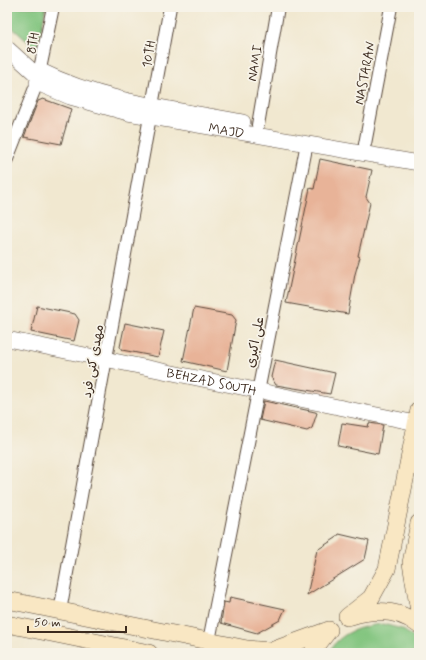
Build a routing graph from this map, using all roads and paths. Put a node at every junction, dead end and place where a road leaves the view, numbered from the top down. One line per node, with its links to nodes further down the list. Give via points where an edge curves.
1 (53, 7): 6 (street, 8TH)
2 (170, 7): 7 (street, 10TH)
3 (278, 7): 8 (street, NAMI)
4 (391, 7): 10 (street, NASTARAN)
5 (7, 48): 6 (street, MAJD)
6 (39, 77): 7 (street, MAJD); 12 (street, 8TH)
7 (151, 111): 8 (street, MAJD); 15 (street, مهدی کنی فرد)
8 (257, 130): 9 (street, MAJD)
9 (308, 139): 10 (street, MAJD); 16 (street, علی اکبری)
10 (364, 149): 11 (street, MAJD); 13 (street, MAJD)
11 (419, 154)
12 (7, 160)
13 (419, 162)
14 (7, 339): 15 (street, BEHZAD SOUTH)
15 (106, 358): 16 (street, BEHZAD SOUTH); 20 (street, مهدی کنی فرد)
16 (259, 390): 17 (street, BEHZAD SOUTH); 26 (street, علی اکبری)
17 (418, 417): 22 (main road, via 387,569 371,598)
18 (419, 523): 21 (main road, via 411,563)
19 (7, 600): 20 (main road)
20 (60, 611): 26 (main road)
21 (419, 611)
22 (347, 617): 24 (main road, via 368,611 391,612 412,619); 25 (main road)
23 (7, 624): 27 (main road)
24 (419, 625)
25 (329, 630): 26 (main road, via 271,651); 28 (main road)
26 (209, 641)
27 (149, 653)
28 (313, 653)

